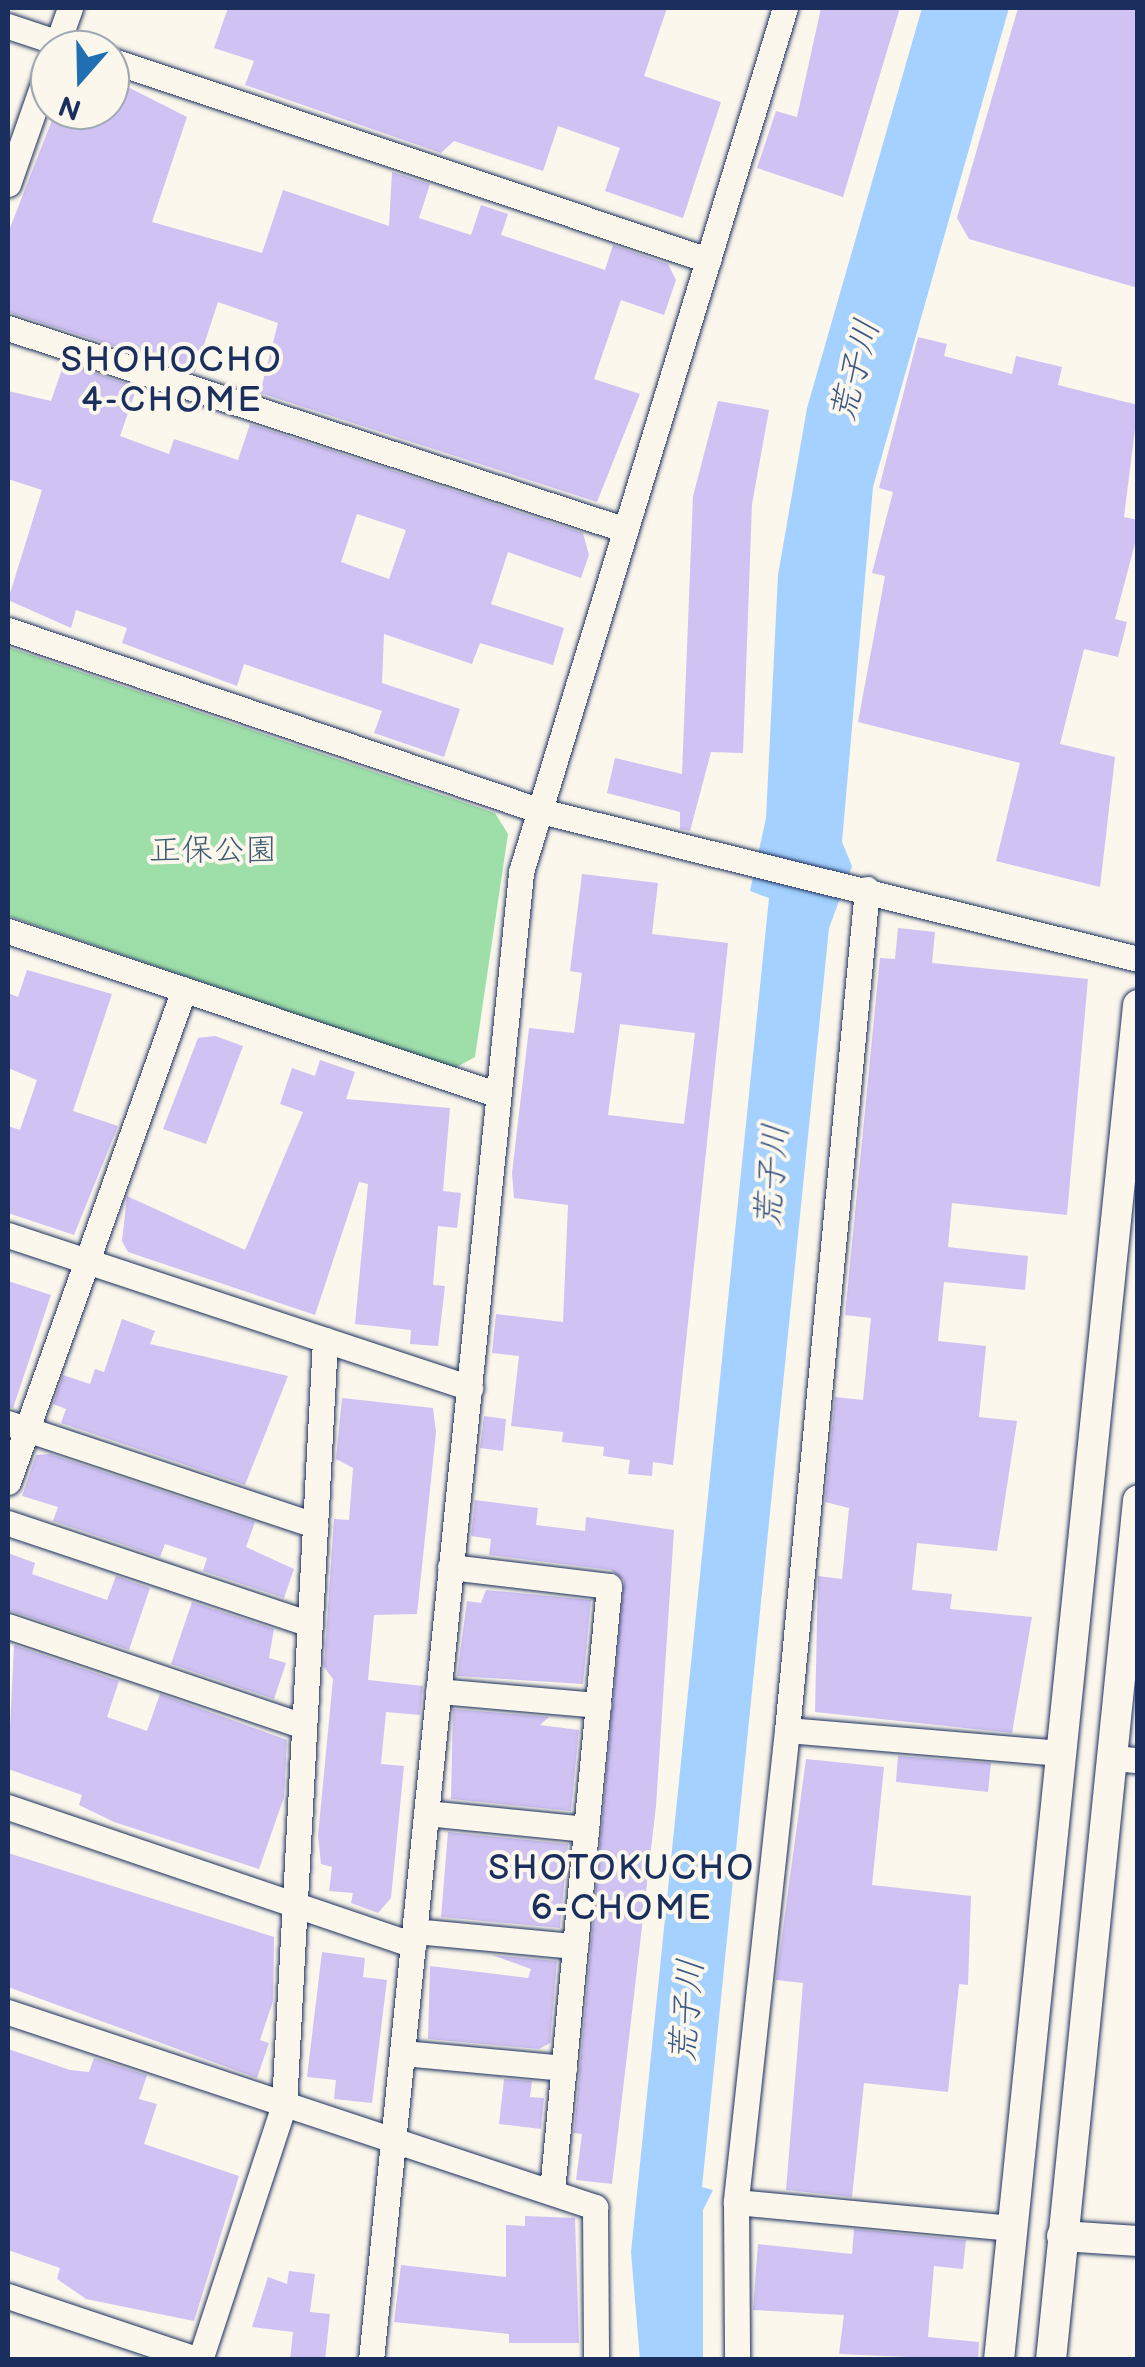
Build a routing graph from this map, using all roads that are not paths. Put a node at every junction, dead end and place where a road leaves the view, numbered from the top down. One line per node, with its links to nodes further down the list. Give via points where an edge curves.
1 (785, 8): 5 (street)
2 (130, 67): 5 (street)
3 (30, 129): 4 (street)
4 (8, 184)
5 (708, 260): 7 (street)
6 (8, 328): 7 (street)
7 (626, 530): 9 (street)
8 (8, 630): 9 (street)
9 (541, 812): 10 (street); 15 (street, via 521,872)
10 (856, 886): 12 (street); 31 (street)
11 (8, 930): 13 (street)
12 (1138, 959)
13 (184, 990): 15 (street); 17 (street, via 98,1244)
14 (1138, 1005): 32 (street)
15 (496, 1094): 19 (street)
16 (8, 1235): 17 (street)
17 (82, 1260): 18 (street); 20 (street)
18 (325, 1340): 19 (street); 24 (street)
19 (470, 1388): 25 (street)
20 (16, 1426): 21 (street); 24 (street)
21 (8, 1482)
22 (1138, 1500): 33 (street)
23 (8, 1523): 26 (street)
24 (315, 1524): 26 (street)
25 (450, 1567): 28 (street); 29 (street, via 609,1586)
26 (310, 1624): 30 (street)
27 (8, 1626): 30 (street)
28 (438, 1691): 29 (street); 35 (street)
29 (598, 1705): 36 (street)
30 (304, 1726): 37 (street)
31 (787, 1730): 32 (street); 46 (street)
32 (1061, 1753): 47 (street)
33 (1125, 1759): 48 (street)
34 (8, 1807): 37 (street)
35 (426, 1813): 36 (street); 38 (street)
36 (586, 1829): 39 (street)
37 (294, 1904): 38 (street); 43 (street)
38 (414, 1938): 39 (street); 41 (street)
39 (575, 1946): 42 (street)
40 (8, 2012): 43 (street)
41 (403, 2053): 42 (street); 44 (street)
42 (564, 2068): 45 (street)
43 (284, 2105): 44 (street); 51 (street)
44 (394, 2140): 45 (street); 52 (street)
45 (552, 2191): 53 (street, via 595,2207)
46 (736, 2202): 47 (street); 54 (street)
47 (1012, 2228): 55 (street)
48 (1062, 2236): 49 (street); 56 (street)
49 (1138, 2242)
50 (8, 2296): 51 (street)
51 (199, 2360)
52 (371, 2360)
53 (596, 2360)
54 (736, 2360)
55 (999, 2360)
56 (1051, 2360)

